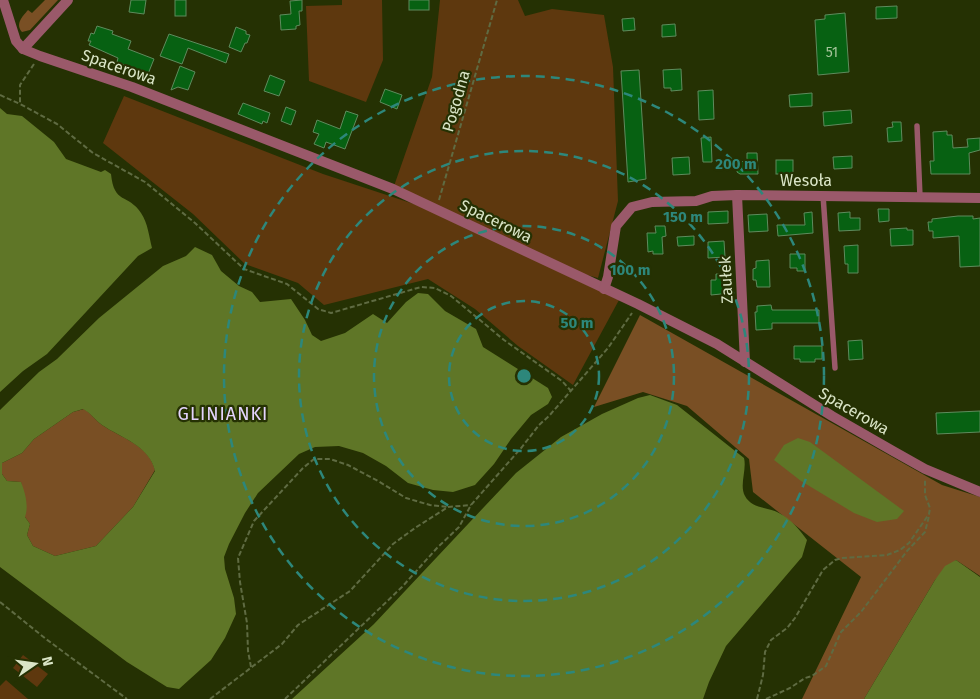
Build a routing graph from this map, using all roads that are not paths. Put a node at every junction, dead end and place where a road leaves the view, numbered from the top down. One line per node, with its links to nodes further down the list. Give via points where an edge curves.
1 (3, 0): 3 (street, via 16,41)
2 (68, 0): 3 (street)
3 (23, 48): 9 (street, Spacerowa, via 141,90 393,189)
4 (917, 126): 7 (lane)
5 (737, 195): 6 (street, Wesoła); 9 (street, Wesoła, via 712,196 696,201 652,202 632,207 616,226); 10 (street, Zaułek)
6 (823, 195): 7 (street, Wesoła); 11 (lane)
7 (920, 197): 8 (street, Wesoła)
8 (980, 198)
9 (604, 289): 10 (street, Spacerowa, via 717,344)
10 (745, 362): 12 (street, Spacerowa, via 925,469)
11 (835, 368)
12 (980, 492)

